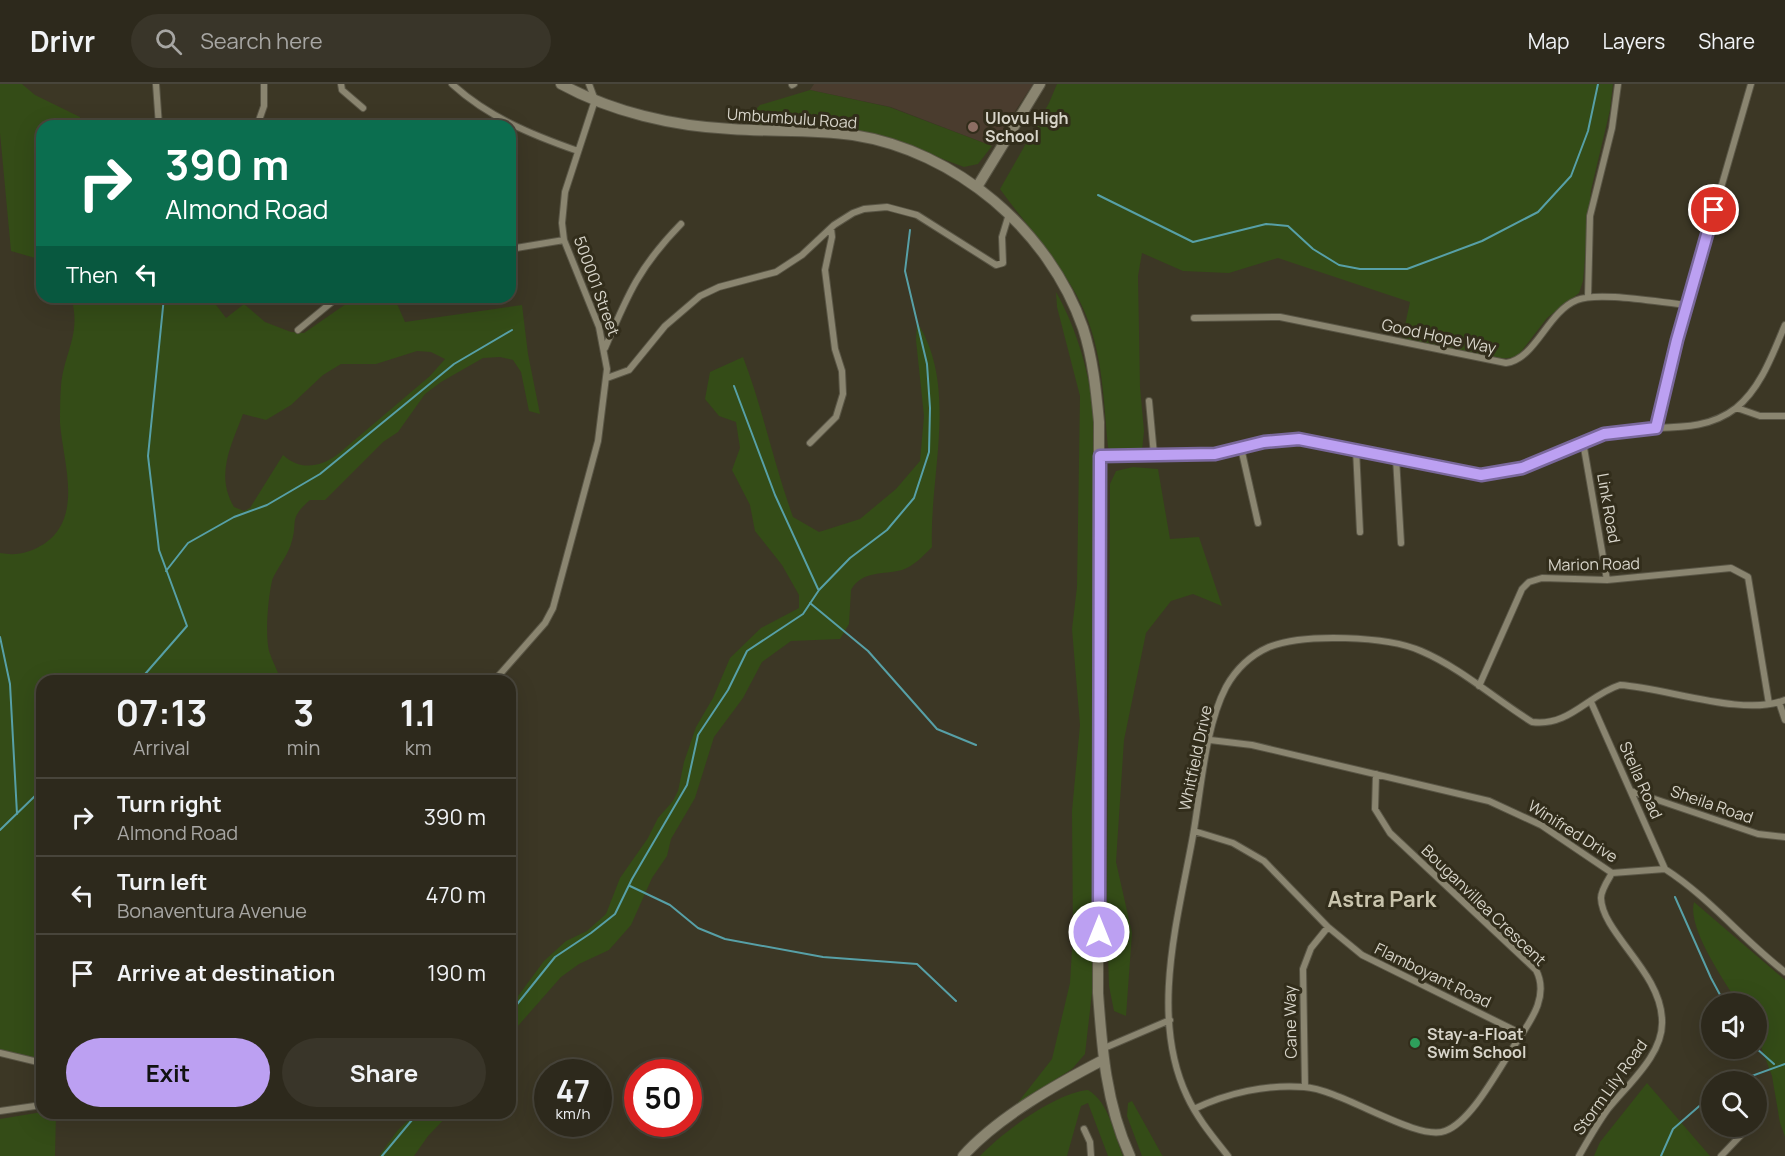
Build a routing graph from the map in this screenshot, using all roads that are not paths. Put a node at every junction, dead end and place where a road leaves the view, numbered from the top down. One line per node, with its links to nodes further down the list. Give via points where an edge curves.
1 (156, 84): 12 (street)
2 (264, 84): 13 (street)
3 (341, 84): 11 (street, via 342,90)
4 (452, 84): 14 (street)
5 (561, 84): 10 (main road, Umbumbulu Road)
6 (589, 84): 10 (street)
7 (1040, 84): 17 (main road)
8 (1618, 84): 23 (street, via 1612,128 1590,216)
9 (1751, 84): 25 (street)
10 (595, 100): 16 (street, 500001 Street); 17 (main road, Umbumbulu Road, via 681,123 832,133 880,141 932,161)
11 (363, 108)
12 (159, 120)
13 (259, 120)
14 (501, 120)
15 (516, 128): 16 (street)
16 (578, 151): 21 (street, 500001 Street, via 563,206)
17 (977, 187): 18 (main road, Umbumbulu Road)
18 (1009, 213): 20 (street, via 1001,244 1003,263 999,265 935,225 898,209 864,209); 40 (main road, Umbumbulu Road, via 1060,280 1083,329 1094,371)
19 (681, 224): 29 (street, via 639,272)
20 (831, 228): 30 (street, via 776,273 719,287 700,296 664,326 629,370); 36 (street, via 825,270 843,394 836,417)
21 (564, 240): 22 (street); 29 (street, 500001 Street, via 600,327)
22 (516, 248)
23 (1588, 297): 25 (street); 26 (street, Good Hope Way, via 1563,308 1521,358 1506,363 1280,317)
24 (331, 303): 28 (street)
25 (1688, 305): 34 (street)
26 (1194, 318)
27 (1785, 325): 32 (street, via 1757,382)
28 (298, 330)
29 (605, 349): 30 (street, 500001 Street)
30 (607, 378): 46 (street, 500001 Street, via 603,414 553,608 545,623)
31 (1149, 402): 39 (street)
32 (1737, 408): 33 (street, via 1760,416); 34 (street, via 1697,426)
33 (1785, 416)
34 (1656, 428): 35 (street, via 1614,432)
35 (1583, 442): 41 (street, via 1522,468 1496,474 1464,473); 45 (street, Link Road)
36 (810, 443)
37 (1241, 448): 38 (street, via 1299,439); 39 (street, via 1215,454); 42 (street)
38 (1356, 449): 41 (street); 43 (street)
39 (1154, 455): 40 (street)
40 (1100, 456): 64 (main road, Umbumbulu Road, via 1098,993)
41 (1396, 458): 44 (street)
42 (1258, 523)
43 (1360, 532)
44 (1401, 543)
45 (1607, 580): 47 (street, Marion Road, via 1542,578 1529,582 1522,589); 50 (street, Marion Road, via 1724,568 1740,570 1749,581)
46 (499, 675)
47 (1479, 686): 49 (street, Whitfield Drive, via 1532,722 1544,724 1561,720); 52 (street, Whitfield Drive, via 1422,651 1399,643 1348,639 1276,645 1252,656 1237,671 1220,701)
48 (1782, 701): 50 (street); 51 (street)
49 (1591, 702): 50 (street, via 1620,685 1744,705); 54 (street, Stella Road)
50 (1769, 704)
51 (1785, 720)
52 (1210, 740): 53 (street, Winifred Drive, via 1252,745); 55 (street, Whitfield Drive)
53 (1376, 774): 58 (street, Winifred Drive, via 1489,801 1518,813); 62 (street, Bouganvillea Crescent, via 1375,809 1390,833 1536,970 1541,980 1540,999)
54 (1632, 791): 56 (street, Sheila Road, via 1758,834); 57 (street, Stella Road)
55 (1194, 831): 59 (street, Flamboyant Road, via 1233,843 1264,861); 61 (street, Whitfield Drive, via 1174,942)
56 (1785, 837)
57 (1665, 869): 58 (street, Winifred Drive); 60 (street, via 1719,911)
58 (1612, 873): 76 (street, Storm Lily Road, via 1601,895 1602,904 1656,992 1661,1034 1647,1062 1597,1125)
59 (1328, 927): 62 (street, Flamboyant Road, via 1362,955 1394,973); 66 (street, Cane Way, via 1311,948 1303,969)
60 (1785, 972)
61 (1170, 1020): 64 (street); 68 (street, Whitfield Drive, via 1174,1061)
62 (1522, 1034): 66 (street, Bouganvillea Crescent, via 1466,1116 1445,1132 1409,1127 1338,1096)
63 (0, 1053): 65 (street)
64 (1102, 1054): 72 (main road, via 987,1133); 74 (main road, Umbumbulu Road, via 1119,1131)
65 (36, 1062)
66 (1305, 1087): 68 (street, Bouganvillea Crescent, via 1233,1094)
67 (36, 1106): 69 (street)
68 (1194, 1109): 75 (street, Whitfield Drive)
69 (0, 1111)
70 (1084, 1129): 73 (street)
71 (1739, 1137): 77 (street)
72 (963, 1156)
73 (1091, 1156)
74 (1130, 1156)
75 (1228, 1156)
76 (1579, 1156)
77 (1721, 1156)

